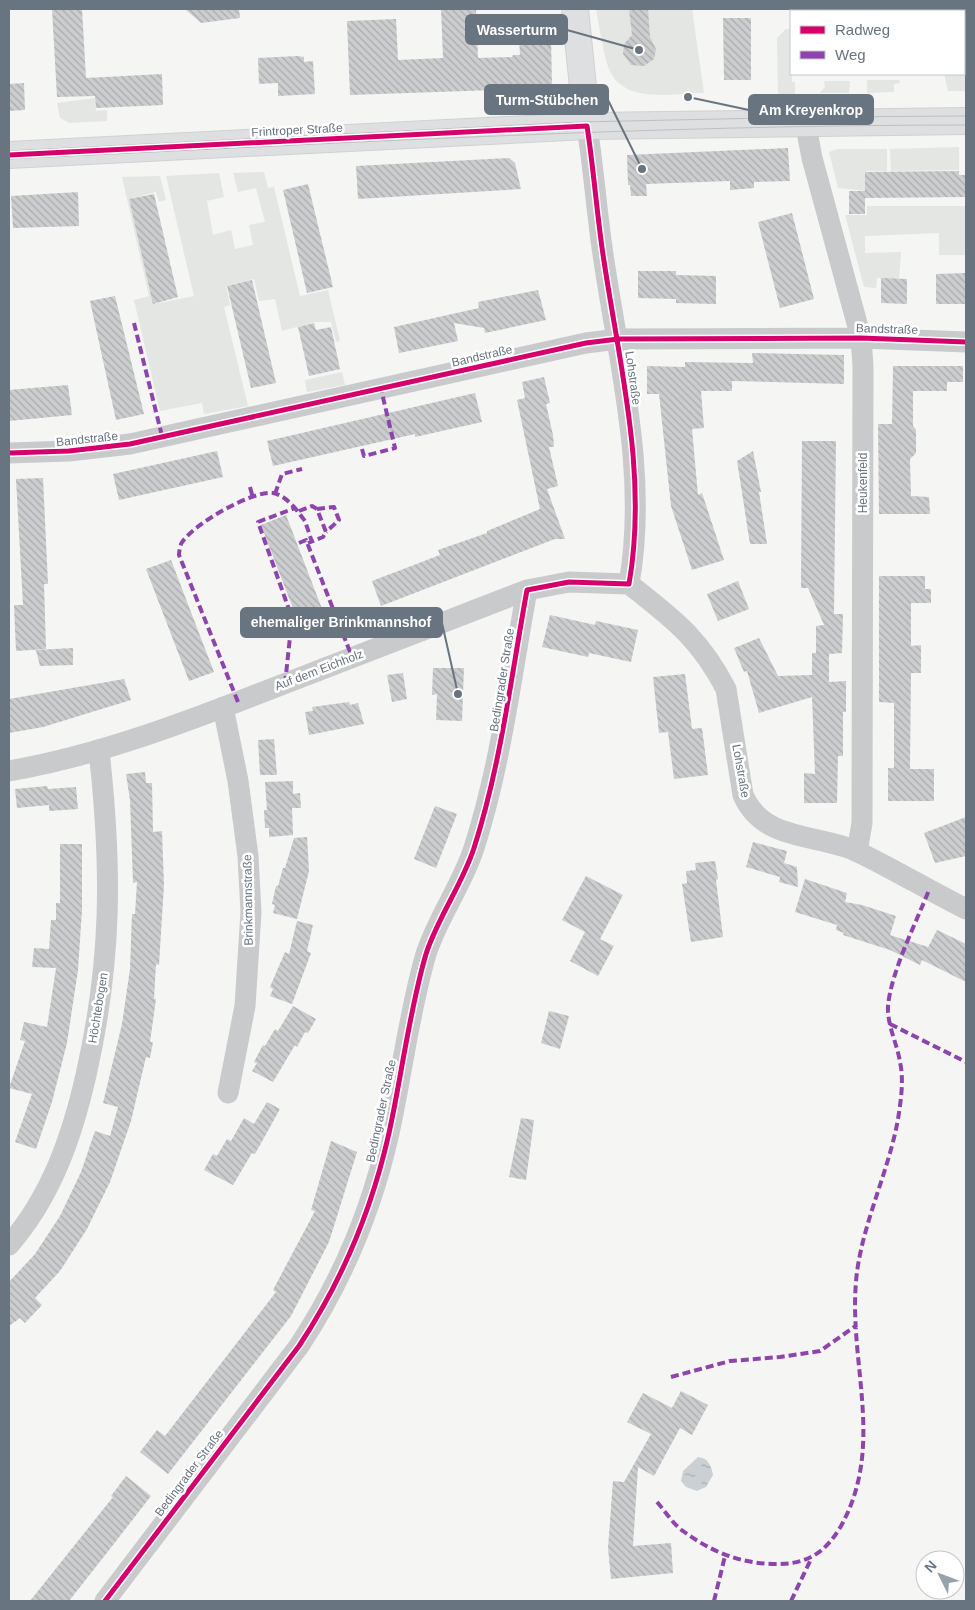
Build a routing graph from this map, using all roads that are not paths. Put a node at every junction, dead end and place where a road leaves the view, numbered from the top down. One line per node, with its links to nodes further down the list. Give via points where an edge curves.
1 (575, 9): 4 (main road)
2 (805, 121): 3 (main road, Frintroper Straße); 4 (main road, Frintroper Straße); 6 (street, Heukenfeld)
3 (966, 121)
4 (589, 136): 5 (main road, Frintroper Straße); 7 (street, Lohstraße, via 604,261)
5 (9, 155)
6 (861, 338): 7 (street, Bandstraße); 8 (street, Bandstraße); 15 (street, Heukenfeld, via 862,823)
7 (618, 339): 9 (street, Bandstraße, via 586,343 130,444); 10 (street, Lohstraße, via 635,464 635,520)
8 (966, 342)
9 (9, 453)
10 (629, 584): 11 (street, Auf dem Eichholz, via 570,582); 15 (street, Lohstraße, via 685,629 718,673 726,689 743,796 754,814 766,824 786,832)
11 (527, 590): 12 (street, Auf dem Eichholz); 19 (street, Bedingrader Straße, via 490,795 473,851 427,953 383,1155 349,1258 299,1346)
12 (223, 708): 13 (street, Auf dem Eichholz); 17 (street, Brinkmannstraße, via 238,781 248,856 251,912 245,1006)
13 (99, 752): 14 (street, Auf dem Eichholz); 18 (street, Höchtebogen, via 109,861 101,1003 66,1146 39,1204)
14 (9, 770)
15 (857, 852): 16 (street, Lohstraße)
16 (966, 909)
17 (228, 1094)
18 (9, 1245)
19 (105, 1601)

